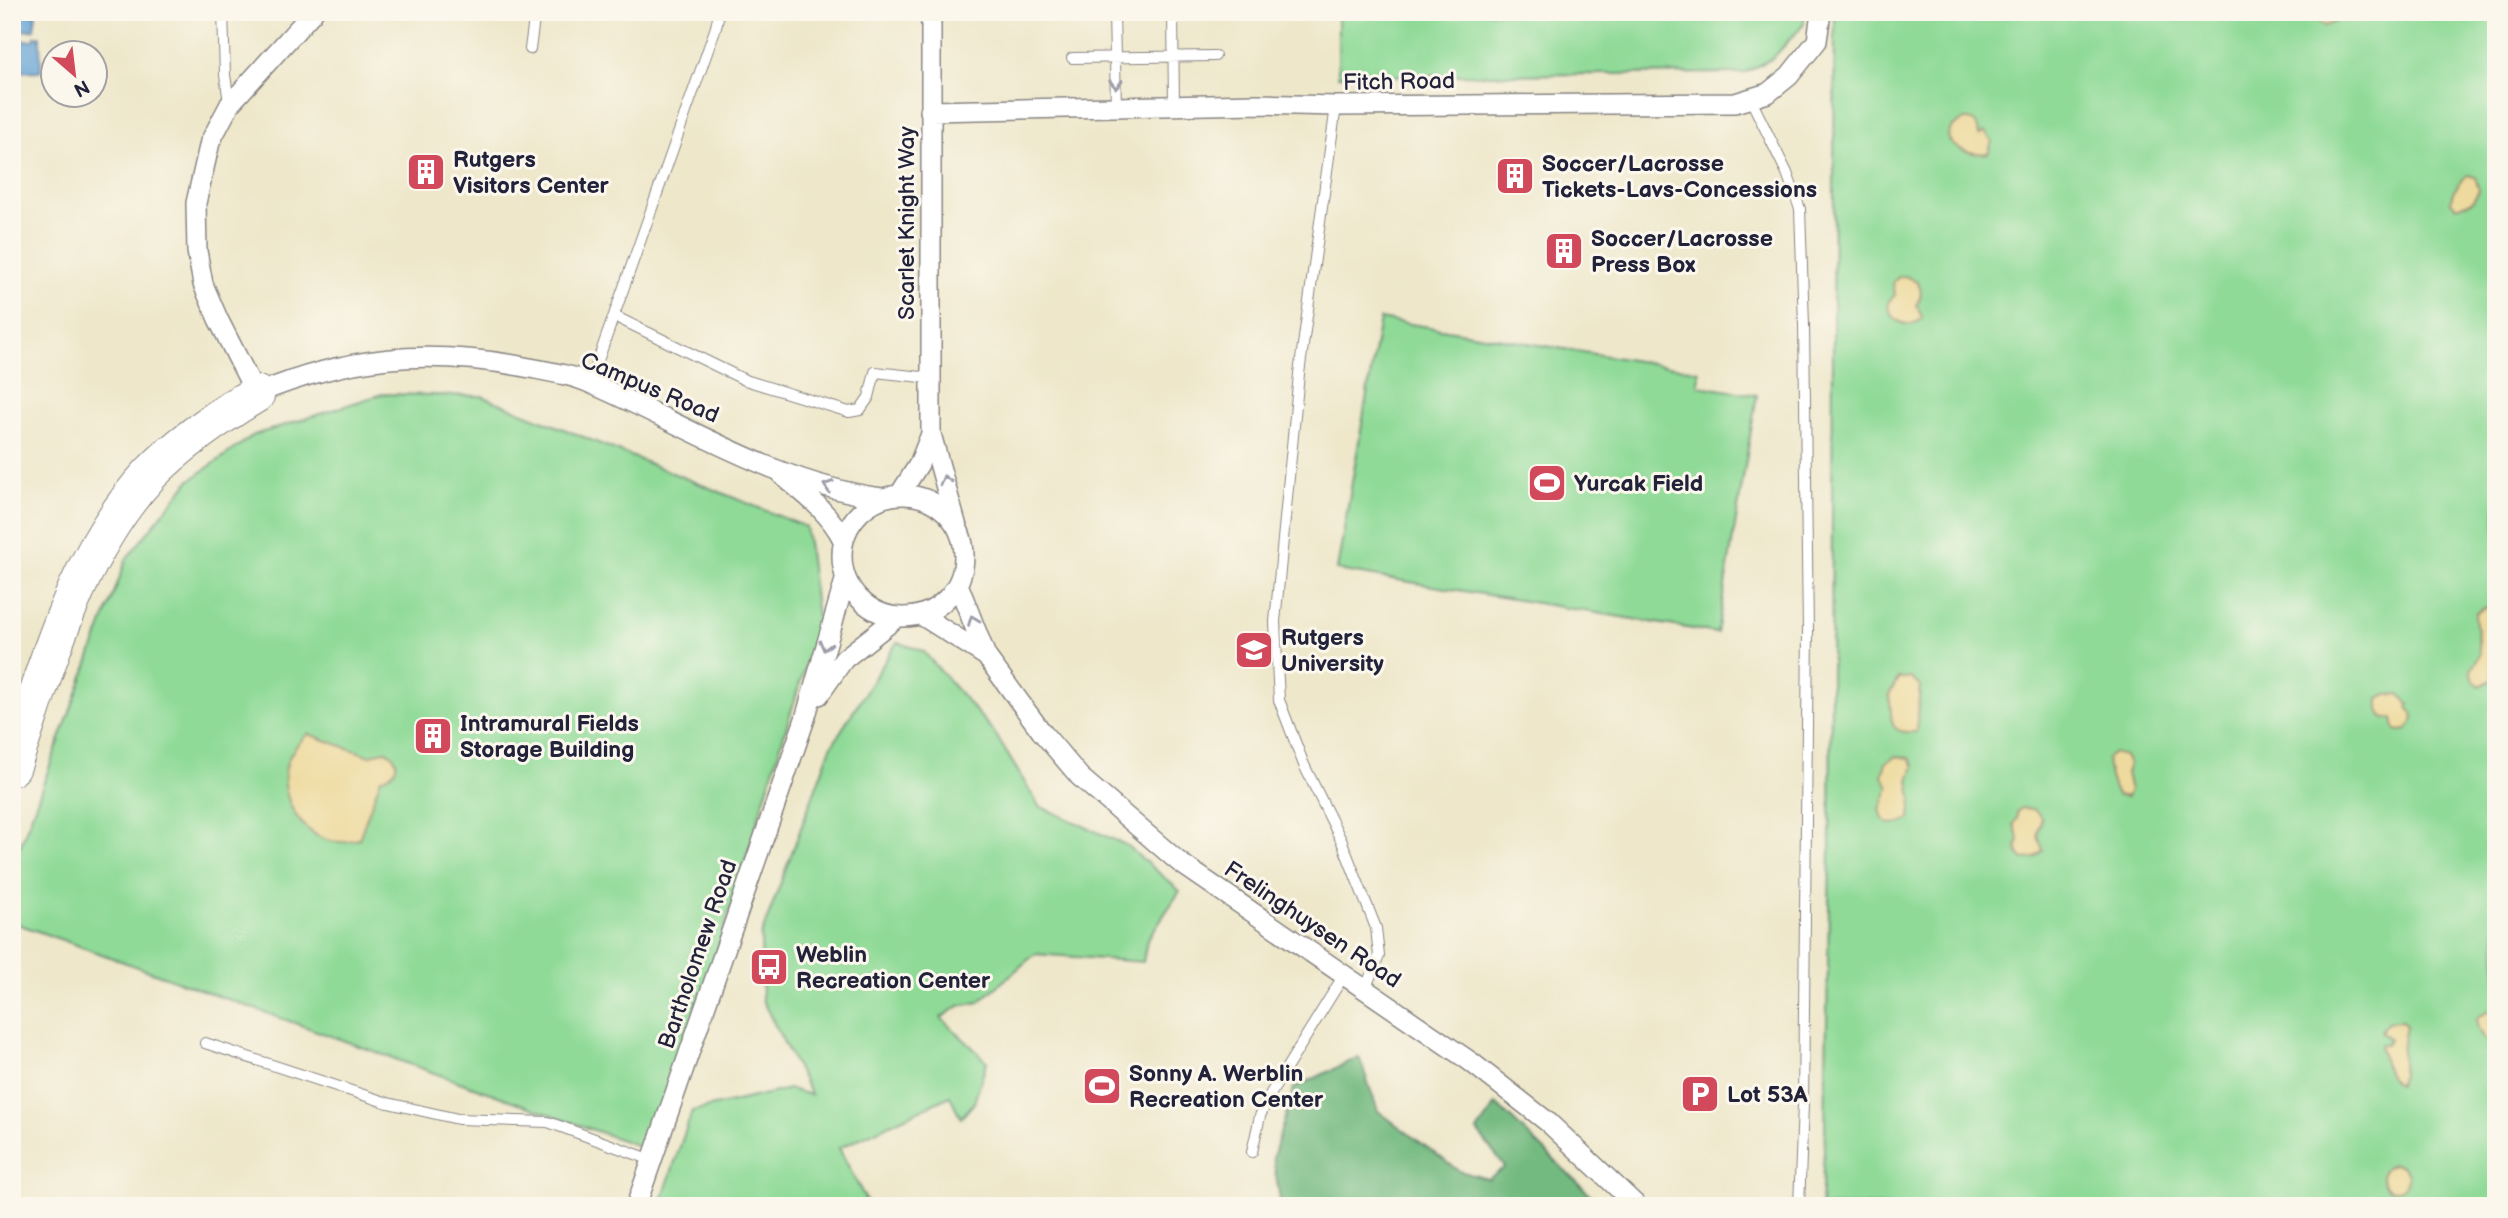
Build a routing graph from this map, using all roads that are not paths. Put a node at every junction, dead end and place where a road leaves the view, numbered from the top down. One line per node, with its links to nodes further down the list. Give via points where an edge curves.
1 (223, 12): 15 (lane)
2 (313, 12): 15 (street)
3 (535, 12): 9 (lane)
4 (719, 12): 20 (lane)
5 (931, 12): 19 (street, Scarlet Knight Way)
6 (1114, 12): 12 (lane)
7 (1173, 12): 10 (lane)
8 (1821, 12): 14 (street, Fitch Road, via 1816,41 1789,76 1769,93)
9 (530, 48)
10 (1173, 56): 11 (lane); 12 (lane); 16 (lane)
11 (1215, 56)
12 (1115, 57): 13 (lane); 18 (lane, one-way to 18)
13 (1072, 58)
14 (1750, 98): 17 (street, Fitch Road, via 1735,103); 43 (lane, via 1800,209 1808,631)
15 (230, 104): 23 (street, via 210,142 202,171 197,251 210,302)
16 (1174, 106): 17 (street, Fitch Road); 18 (street, Fitch Road)
17 (1336, 106): 37 (lane, via 1299,374 1275,622 1279,700 1376,928 1379,956)
18 (1116, 107): 19 (street, Fitch Road)
19 (930, 111): 21 (street, Scarlet Knight Way)
20 (614, 316): 21 (lane, via 745,380 849,412 860,410 869,397 875,372); 22 (lane)
21 (931, 378): 24 (street, Scarlet Knight Way)
22 (590, 383): 23 (street, Campus Road, via 500,363 414,356 321,370); 25 (street, Campus Road)
23 (256, 394): 35 (highway, via 172,453 111,523 80,580)
24 (931, 434): 26 (street, via 919,464); 27 (street, one-way to 24)
25 (775, 468): 26 (street, Campus Road, one-way to 25, via 848,493); 28 (street, Campus Road, via 817,504)
26 (891, 496): 27 (street, via 917,496 933,502); 28 (street, via 866,506 853,518)
27 (957, 527): 30 (street, via 964,546)
28 (843, 540): 29 (street)
29 (845, 580): 32 (street, via 863,604); 34 (street, Bartholomew Road, one-way to 34)
30 (958, 584): 31 (street, via 948,598); 33 (street, Frelinghuysen Road, one-way to 30)
31 (921, 615): 32 (street); 33 (street, Frelinghuysen Road)
32 (896, 618): 34 (street, Bartholomew Road, via 844,659)
33 (986, 656): 36 (street, Frelinghuysen Road, via 1080,777 1179,862)
34 (805, 719): 40 (street, Bartholomew Road)
35 (12, 766)
36 (1344, 975): 37 (street, Frelinghuysen Road); 39 (lane, via 1268,1098)
37 (1366, 989): 42 (street, Frelinghuysen Road, via 1549,1123)
38 (205, 1043): 40 (lane, via 388,1103 458,1119 548,1122)
39 (1252, 1152)
40 (652, 1160): 41 (street, Bartholomew Road)
41 (636, 1206)
42 (1637, 1206)
43 (1799, 1206)

